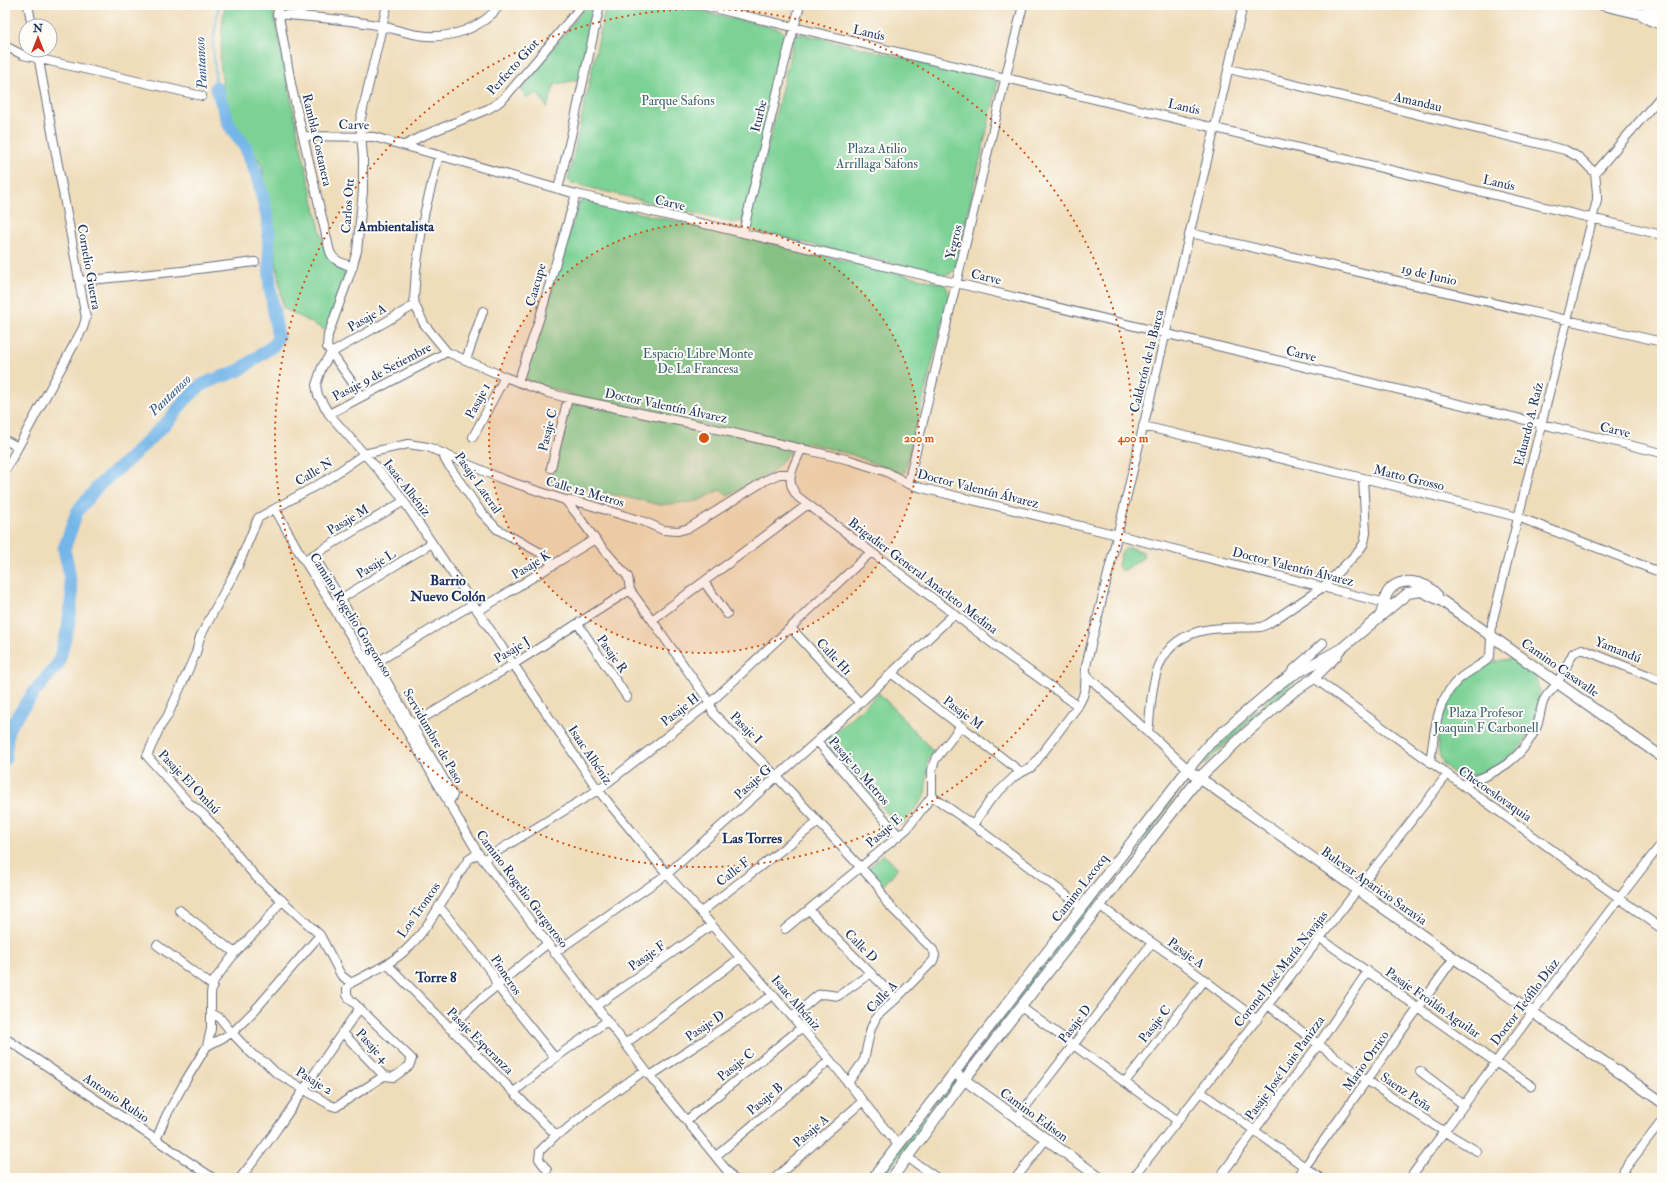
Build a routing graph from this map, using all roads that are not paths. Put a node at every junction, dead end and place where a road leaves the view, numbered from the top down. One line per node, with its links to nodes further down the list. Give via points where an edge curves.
1 (28, 5): 15 (street)
2 (277, 5): 12 (street, Rambla Costanera)
3 (388, 5): 17 (street, Carlos Ott)
4 (500, 5): 17 (street, via 484,21 457,33 419,36)
5 (582, 5): 28 (street, Perfecto Giot, via 498,103)
6 (600, 5): 31 (street)
7 (701, 5): 18 (street, Lanús)
8 (800, 5): 18 (street, Iturbe)
9 (1022, 5): 22 (street, Yegros)
10 (1242, 5): 21 (street, Calderón de la Barca)
11 (1603, 5): 13 (street)
12 (278, 14): 17 (street); 26 (street, Rambla Costanera)
13 (1642, 14): 14 (street); 16 (street)
14 (1662, 14)
15 (30, 18)
16 (1662, 24)
17 (382, 26): 27 (street, Carlos Ott, via 361,115)
18 (794, 28): 22 (street, Lanús); 34 (street, Iturbe)
19 (5, 46): 20 (street, via 17,53)
20 (39, 59): 24 (street); 39 (street, Cornelio Guerra)
21 (1228, 69): 25 (street, Calderón de la Barca); 30 (street, Amandau, via 1565,150 1580,158)
22 (1005, 77): 25 (street, Lanús); 40 (street, Yegros)
23 (1662, 95): 30 (street)
24 (202, 96)
25 (1215, 127): 33 (street, Lanús); 35 (street, Calderón de la Barca)
26 (303, 136): 27 (street, Carve); 38 (street, Rambla Costanera, via 330,252 336,261)
27 (361, 136): 28 (street, Carve); 38 (street, Carlos Ott, via 363,190 357,251)
28 (405, 145): 29 (street, Carve)
29 (439, 155): 31 (street, Carve); 41 (street, via 424,215 415,280)
30 (1595, 173): 33 (street, Eduardo A. Raíz, via 1598,193)
31 (558, 189): 32 (street, Carve)
32 (576, 194): 34 (street, Carve); 50 (street, Caacupe)
33 (1592, 217): 36 (street, Lanús); 43 (street, Eduardo A. Raíz)
34 (743, 232): 40 (street, Carve)
35 (1190, 233): 43 (street, 19 de Junio); 44 (street, Calderón de la Barca)
36 (1662, 235)
37 (255, 262): 39 (street)
38 (353, 266): 47 (street, Carlos Ott, via 328,336 327,347)
39 (80, 281): 58 (street, Cornelio Guerra, via 86,318 83,328)
40 (956, 283): 44 (street, Carve); 67 (street, Yegros)
41 (415, 305): 46 (street, via 424,324); 47 (street, Pasaje A)
42 (483, 311): 48 (street)
43 (1568, 319): 45 (street, 19 de Junio); 54 (street, Eduardo A. Raíz)
44 (1166, 333): 54 (street, Carve); 55 (street, Calderón de la Barca)
45 (1662, 342)
46 (446, 352): 48 (street, Doctor Valentín Álvarez); 51 (street, Pasaje 9 de Setiembre)
47 (331, 353): 51 (street, Carlos Ott); 53 (street, Isaac Albéniz, via 322,367 316,385)
48 (466, 360): 49 (street, Doctor Valentín Álvarez)
49 (505, 377): 50 (street, Doctor Valentín Álvarez); 56 (street, Pasaje 1)
50 (518, 382): 52 (street, Doctor Valentín Álvarez)
51 (362, 396): 53 (street, Pasaje 9 de Setiembre)
52 (568, 398): 59 (street, Doctor Valentín Álvarez); 63 (street, Pasaje C)
53 (329, 414): 62 (street, Isaac Albéniz)
54 (1541, 424): 61 (street, Carve); 72 (street, Eduardo A. Raíz)
55 (1143, 426): 66 (street, Matto Grosso); 73 (street, Calderón de la Barca)
56 (473, 437)
57 (5, 440): 58 (street)
58 (18, 447): 64 (street, Cornelio Guerra)
59 (802, 448): 65 (street); 67 (street, Doctor Valentín Álvarez, via 870,465)
60 (443, 453): 62 (street, Calle 12 Metros, via 428,447 408,444); 68 (street, Calle 12 Metros, via 502,479); 79 (street, Pasaje Lateral, via 445,460 488,520 497,529 539,552)
61 (1662, 453)
62 (364, 454): 69 (street, Isaac Albéniz); 71 (street, Calle N, via 328,479)
63 (551, 468)
64 (5, 471)
65 (791, 474): 68 (street, Calle 12 Metros, via 779,474 766,480 689,528 678,531 663,530 583,503); 70 (street, Brigadier General Anacleto Medina, via 791,488)
66 (1363, 478): 72 (street, Matto Grosso); 82 (street, via 1366,533 1364,543)
67 (908, 484): 73 (street, Doctor Valentín Álvarez)
68 (565, 500): 74 (street, Pasaje I)
69 (404, 501): 75 (street, Isaac Albéniz); 77 (street, Pasaje M)
70 (807, 505): 76 (street, Brigadier General Anacleto Medina); 81 (street)
71 (275, 509): 78 (street, Camino Rogelio Gorgoroso); 132 (street, Pasaje El Ombú, via 258,518 238,566 200,637 196,653 146,756 227,840 256,878)
72 (1518, 517): 80 (street, Matto Grosso); 94 (street, Eduardo A. Raíz)
73 (1118, 535): 82 (street, Doctor Valentín Álvarez); 99 (street, Calderón de la Barca)
74 (595, 539): 79 (street, Pasaje K); 83 (street, Pasaje I, via 628,578)
75 (432, 543): 84 (street, Pasaje L); 88 (street, Isaac Albéniz)
76 (871, 552): 90 (street, Brigadier General Anacleto Medina); 93 (street, Pasaje H)
77 (313, 555): 78 (street, Pasaje M); 84 (street)
78 (304, 561): 87 (street, Camino Rogelio Gorgoroso)
79 (554, 565): 88 (street, Pasaje K)
80 (1662, 573)
81 (704, 582): 89 (street); 91 (street)
82 (1323, 587): 86 (street, Doctor Valentín Álvarez); 111 (street, via 1261,627 1206,630 1180,640 1169,649 1160,660 1156,671)
83 (630, 590): 91 (street, Pasaje I); 92 (street, Pasaje J)
84 (341, 599): 87 (street, Pasaje L); 97 (street)
85 (1442, 601): 86 (street, via 1425,593 1414,592); 86 (street, Camino Lecocq, via 1436,592 1426,585 1409,582 1398,584 1391,589 1388,593); 94 (street, Camino Casavalle)
86 (1389, 604): 96 (street, Camino Lecocq, via 1380,617)
87 (332, 605): 97 (street, Camino Rogelio Gorgoroso)
88 (476, 607): 97 (street, Pasaje K); 98 (street, Isaac Albéniz)
89 (727, 614)
90 (954, 614): 100 (street, Pasaje G); 108 (street, Brigadier General Anacleto Medina)
91 (652, 620): 107 (street, Pasaje I)
92 (578, 624): 98 (street, Pasaje J); 105 (street, Pasaje R)
93 (791, 628): 106 (street, Calle H1); 107 (street, Pasaje H)
94 (1490, 635): 104 (street, Camino Casavalle); 114 (street, Eduardo A. Raíz, via 1491,651 1487,660 1459,680 1444,698 1435,726)
95 (1323, 643): 101 (street)
96 (1341, 649): 101 (street, Camino Lecocq); 102 (street, Camino Lecocq)
97 (373, 664): 110 (street, Camino Rogelio Gorgoroso)
98 (514, 664): 110 (street, Pasaje J); 121 (street, Isaac Albéniz)
99 (1086, 672): 108 (street, Calderón de la Barca, via 1083,696); 111 (street, Bulevar Aparicio Saravia, via 1095,684)
100 (891, 673): 106 (street, Pasaje G); 109 (street, Pasaje M)
101 (1287, 678): 115 (street, Camino Lecocq, via 1210,744)
102 (1314, 678): 114 (street, Checoeslovaquia); 119 (street, Camino Lecocq, via 1293,692 1211,764)
103 (1662, 681): 104 (street, Yamandú, via 1582,649 1573,653)
104 (1558, 682): 113 (street, Camino Casavalle); 120 (street, via 1544,700 1537,725 1518,756 1502,768)
105 (627, 697)
106 (860, 702): 112 (street, Pasaje G)
107 (710, 703): 118 (street, Pasaje I, via 713,713); 121 (street, Pasaje H)
108 (1078, 706): 116 (street, Calderón de la Barca, via 1032,767)
109 (961, 726): 116 (street, Pasaje M); 122 (street, via 933,766)
110 (409, 727): 127 (street, Camino Rogelio Gorgoroso, via 448,804)
111 (1148, 733): 115 (street, Bulevar Aparicio Saravia)
112 (817, 741): 118 (street, Pasaje G); 125 (street, Pasaje 10 Metros)
113 (1662, 757)
114 (1430, 762): 117 (street, Checoeslovaquia)
115 (1188, 769): 119 (street, Bulevar Aparicio Saravia); 135 (street, Camino Lecocq)
116 (1021, 772): 124 (street, Calderón de la Barca, via 991,799)
117 (1447, 775): 120 (street, Checoeslovaquia); 130 (street, Coronel José María Navajas)
118 (777, 777): 123 (street, Pasaje I); 129 (street, Pasaje G)
119 (1199, 778): 130 (street, Bulevar Aparicio Saravia); 134 (street, Camino Lecocq)
120 (1462, 785): 131 (street, Checoeslovaquia)
121 (598, 790): 127 (street, Pasaje H); 129 (street, Isaac Albéniz)
122 (932, 796): 124 (street); 125 (street, Pasaje E)
123 (818, 822): 128 (street, Pasaje I); 138 (street, Calle F)
124 (973, 825): 135 (street)
125 (899, 836): 128 (street, Pasaje E)
126 (1662, 844): 131 (street, Doctor Teófilo Díaz)
127 (480, 857): 133 (street, Los Troncos, via 468,860); 144 (street, Camino Rogelio Gorgoroso)
128 (860, 868): 137 (street, Pasaje E); 149 (street, Pasaje I, via 877,886 887,903 933,950)
129 (667, 874): 138 (street, Isaac Albéniz); 147 (street, Pasaje G)
130 (1358, 891): 143 (street, Coronel José María Navajas); 151 (street, Bulevar Aparicio Saravia)
131 (1620, 897): 141 (street, Checoeslovaquia); 166 (street, Doctor Teófilo Díaz)
132 (282, 900): 142 (street, Pasaje El Ombú); 148 (street)
133 (439, 906): 152 (street, Los Troncos, via 415,940); 158 (street, Pioneros, via 492,974)
134 (1100, 906): 145 (street, Pasaje A); 163 (street, Camino Lecocq)
135 (1082, 908): 185 (street, Camino Lecocq)
136 (178, 910): 148 (street)
137 (809, 910): 140 (street, Pasaje E); 154 (street, Calle D)
138 (701, 912): 139 (street, Isaac Albéniz)
139 (712, 925): 150 (street, Isaac Albéniz); 162 (street, Pasaje F)
140 (785, 929)
141 (1662, 929)
142 (320, 935): 156 (street, Pasaje El Ombú, via 341,975); 174 (street)
143 (1320, 938): 153 (street, Pasaje Froilán Aguilar); 161 (street, Coronel José María Navajas)
144 (547, 944): 147 (street, Camino Rogelio Gorgoroso); 158 (street)
145 (1152, 944): 155 (street, Pasaje A); 177 (street, Pasaje D)
146 (157, 946): 157 (street)
147 (554, 952): 162 (street, Camino Rogelio Gorgoroso)
148 (235, 953): 157 (street)
149 (934, 955): 160 (street, Calle A, via 933,961)
150 (740, 958): 159 (street, Isaac Albéniz); 176 (street)
151 (1454, 958): 164 (street, Mario Orrico); 166 (street, Bulevar Aparicio Saravia)
152 (387, 964): 156 (street, Los Troncos); 172 (street, Pasaje Esperanza)
153 (1368, 971): 164 (street, Pasaje Froilán Aguilar); 178 (street, Pasaje José Luis Panizza)
154 (871, 973): 160 (street, Calle D); 168 (street, via 838,996 818,995)
155 (1204, 981): 169 (street, Pasaje A); 189 (street, Pasaje C)
156 (351, 983): 165 (street, via 347,988 347,995)
157 (212, 986): 167 (street)
158 (496, 986): 172 (street); 180 (street, Pioneros)
159 (773, 995): 168 (street, Isaac Albéniz); 184 (street, Pasaje D)
160 (896, 999): 190 (street, Calle A, via 877,1016 871,1028 864,1060)
161 (1268, 1005): 169 (street, Coronel José María Navajas); 178 (street, Saenz Peña)
162 (596, 1006): 170 (street, Camino Rogelio Gorgoroso)
163 (1021, 1007): 177 (street); 187 (street, Camino Lecocq)
164 (1418, 1007): 182 (street, Pasaje Froilán Aguilar); 188 (street, Mario Orrico)
165 (360, 1008): 173 (street); 186 (street, Pasaje 2, via 412,1059 409,1066 394,1077)
166 (1532, 1012): 182 (street, Doctor Teófilo Díaz); 196 (street, Bulevar Aparicio Saravia)
167 (211, 1014): 174 (street, Pasaje 2, via 220,1018); 179 (street)
168 (792, 1017): 171 (street, Isaac Albéniz)
169 (1257, 1020): 194 (street, Coronel José María Navajas)
170 (607, 1021): 176 (street, Camino Rogelio Gorgoroso); 180 (street)
171 (801, 1028): 181 (street, Isaac Albéniz); 199 (street, Pasaje C)
172 (450, 1029): 193 (street, Pasaje Esperanza)
173 (342, 1032): 186 (street, Pasaje 4); 192 (street)
174 (232, 1034): 179 (street); 192 (street, Pasaje 2, via 275,1072)
175 (5, 1038): 206 (street, Antonio Rubio)
176 (625, 1044): 184 (street, Camino Rogelio Gorgoroso)
177 (1075, 1045): 189 (street); 198 (street, Pasaje D)
178 (1318, 1045): 188 (street, Saenz Peña); 202 (street, Pasaje José Luis Panizza)
179 (207, 1046): 206 (street, via 169,1110)
180 (555, 1058): 193 (street)
181 (830, 1060): 190 (street, Isaac Albéniz); 209 (street, Pasaje B)
182 (1495, 1062): 191 (street, Pasaje Froilán Aguilar); 197 (street, Doctor Teófilo Díaz)
183 (1420, 1071): 197 (street)
184 (648, 1073): 199 (street, Camino Rogelio Gorgoroso); 204 (street, Pasaje D, via 588,1111)
185 (954, 1073): 187 (street, Camino Edison); 207 (street, Camino Lecocq)
186 (384, 1076): 192 (street, Pasaje 2, via 336,1107)
187 (964, 1080): 198 (street, Camino Edison); 210 (street, Camino Lecocq)
188 (1367, 1080): 203 (street, Saenz Peña); 211 (street, Mario Orrico)
189 (1125, 1082): 201 (street)
190 (848, 1083): 195 (street, Isaac Albéniz)
191 (1532, 1086)
192 (303, 1088): 214 (street, via 264,1150)
193 (514, 1092): 204 (street, Pasaje Esperanza)
194 (1201, 1092): 201 (street, Coronel José María Navajas); 202 (street)
195 (863, 1101): 207 (street, Isaac Albéniz); 216 (street, Pasaje A)
196 (1662, 1102)
197 (1464, 1105): 203 (street, Doctor Teófilo Díaz)
198 (1017, 1118): 205 (street, Camino Edison)
199 (687, 1120): 209 (street, Camino Rogelio Gorgoroso)
200 (1662, 1120): 227 (street)
201 (1178, 1121): 222 (street, Coronel José María Navajas)
202 (1254, 1131): 211 (street); 223 (street, Pasaje José Luis Panizza)
203 (1444, 1132): 208 (street, Saenz Peña); 226 (street, Doctor Teófilo Díaz)
204 (556, 1135): 212 (street, Pasaje D, via 538,1155)
205 (1046, 1139): 220 (street); 221 (street, Camino Edison)
206 (156, 1140): 213 (street, Antonio Rubio)
207 (898, 1145): 217 (street, Camino Lecocq)
208 (1477, 1151)
209 (716, 1156): 215 (street, Camino Rogelio Gorgoroso)
210 (908, 1157): 218 (street, Camino Lecocq); 219 (street)
211 (1304, 1168): 224 (street, Mario Orrico); 225 (street)
212 (547, 1170)
213 (213, 1178)
214 (240, 1178)
215 (733, 1178)
216 (775, 1178)
217 (873, 1178)
218 (892, 1178)
219 (937, 1178)
220 (1016, 1178)
221 (1100, 1178)
222 (1134, 1178)
223 (1219, 1178)
224 (1297, 1178)
225 (1320, 1178)
226 (1410, 1178)
227 (1618, 1178)

